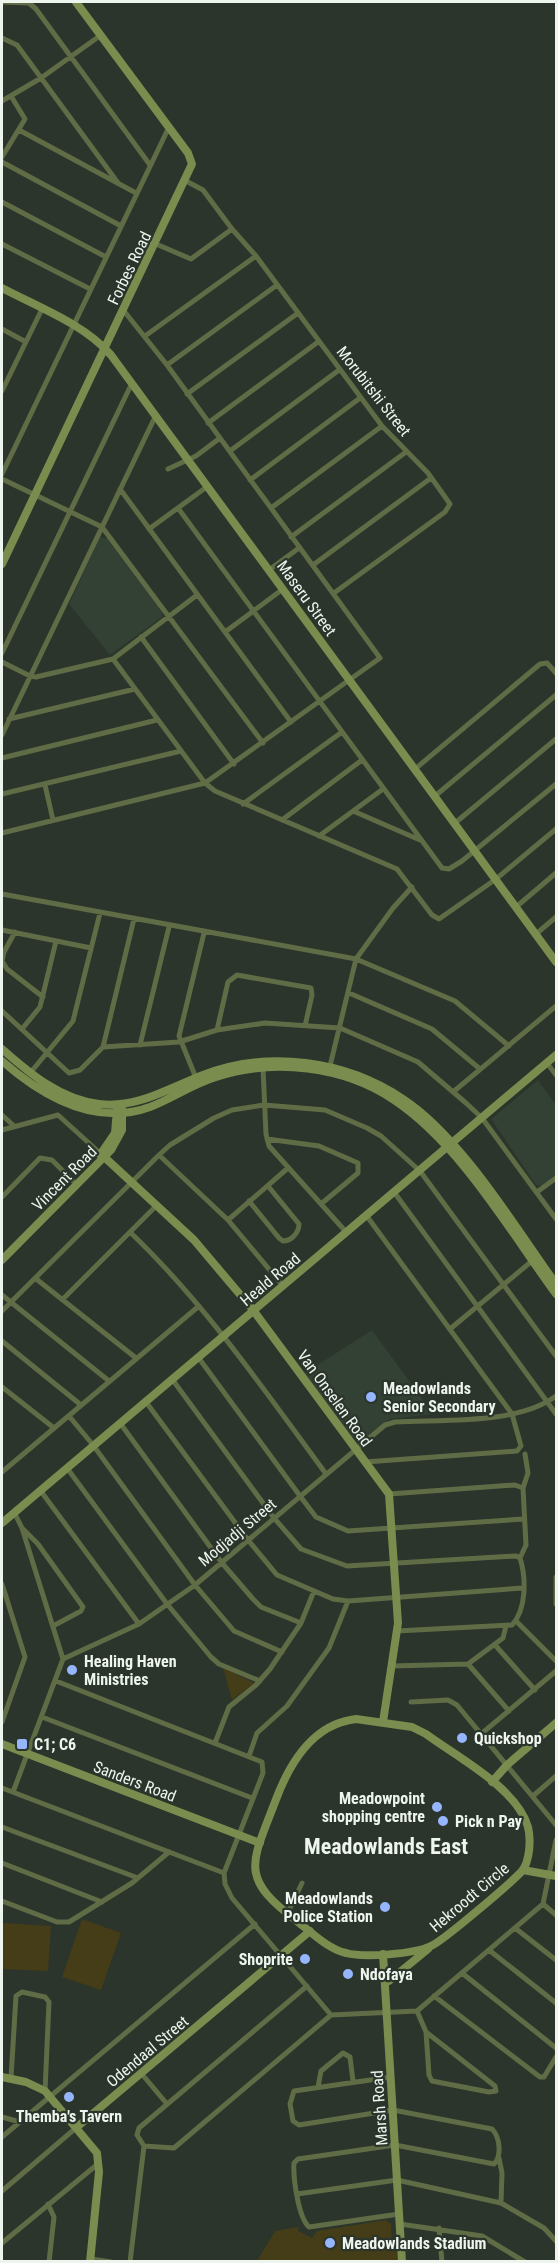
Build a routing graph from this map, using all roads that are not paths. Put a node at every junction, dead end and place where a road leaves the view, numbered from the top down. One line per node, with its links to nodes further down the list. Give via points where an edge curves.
1 (2, 2): 5 (street, via 34,6)
2 (76, 2): 3 (street, Forbes Road)
3 (101, 35): 5 (street); 9 (street, Forbes Road)
4 (2, 38): 6 (street, via 17,45)
5 (71, 57): 6 (street); 13 (street)
6 (42, 78): 7 (street); 15 (street)
7 (11, 96): 8 (street); 10 (street, via 25,116)
8 (2, 101)
9 (169, 127): 13 (street); 14 (street, Forbes Road, via 192,159)
10 (19, 130): 11 (street); 15 (street)
11 (2, 157)
12 (2, 162): 18 (street)
13 (150, 165): 16 (street)
14 (186, 181): 19 (street, Morubitshi Street, via 203,190); 21 (street, Forbes Road)
15 (118, 183): 16 (street)
16 (136, 193): 18 (street)
17 (2, 202): 23 (street)
18 (121, 226): 23 (street)
19 (232, 229): 21 (street, via 190,258); 22 (street, Morubitshi Street)
20 (2, 244): 26 (street)
21 (156, 244): 28 (street, Forbes Road)
22 (256, 256): 24 (street, Morubitshi Street); 32 (street)
23 (105, 257): 26 (street)
24 (277, 285): 29 (street, Morubitshi Street); 36 (street)
25 (2, 288): 27 (street, Maseru Street)
26 (90, 289): 30 (street)
27 (42, 309): 30 (street, Maseru Street); 33 (street)
28 (124, 311): 32 (street); 35 (street, Forbes Road)
29 (298, 313): 34 (street, Morubitshi Street); 40 (street)
30 (73, 326): 35 (street, Maseru Street); 50 (street)
31 (2, 329): 33 (street)
32 (145, 336): 36 (street)
33 (26, 342): 39 (street)
34 (318, 342): 37 (street, Morubitshi Street); 43 (street)
35 (106, 348): 38 (street, Maseru Street); 56 (street, Forbes Road)
36 (167, 365): 40 (street)
37 (339, 370): 41 (street, Morubitshi Street); 46 (street)
38 (132, 382): 42 (street, Maseru Street); 59 (street)
39 (2, 392)
40 (187, 394): 43 (street)
41 (360, 398): 44 (street, Morubitshi Street); 53 (street)
42 (156, 415): 48 (street, Maseru Street); 55 (street)
43 (208, 423): 45 (street)
44 (382, 426): 47 (street, Morubitshi Street); 58 (street)
45 (220, 438): 46 (street); 48 (street)
46 (230, 451): 53 (street)
47 (406, 452): 51 (street, Morubitshi Street); 62 (street)
48 (187, 459): 49 (street); 54 (street, Maseru Street)
49 (168, 469)
50 (2, 474)
51 (431, 478): 65 (street); 68 (street, Morubitshi Street, via 449,508)
52 (2, 479): 56 (street)
53 (250, 480): 58 (street)
54 (208, 486): 57 (street); 66 (street, Maseru Street)
55 (120, 489): 60 (street); 61 (street)
56 (35, 495): 59 (street); 64 (street, Forbes Road)
57 (178, 508): 61 (street); 70 (street)
58 (271, 508): 62 (street)
59 (69, 511): 60 (street); 74 (street)
60 (102, 527): 71 (street); 78 (street)
61 (149, 529): 69 (street)
62 (291, 537): 63 (street)
63 (299, 548): 65 (street); 66 (street)
64 (2, 564)
65 (313, 565): 68 (street)
66 (269, 570): 67 (street, Maseru Street)
67 (283, 589): 70 (street); 79 (street, Maseru Street)
68 (334, 593): 79 (street, via 378,654 378,660)
69 (197, 595): 71 (street); 72 (street)
70 (254, 611): 72 (street); 82 (street)
71 (169, 616): 73 (street); 89 (street)
72 (225, 632): 85 (street)
73 (141, 637): 75 (street); 93 (street)
74 (2, 653)
75 (113, 659): 78 (street); 80 (street)
76 (2, 662): 78 (street)
77 (556, 673): 94 (street, via 548,663 540,664)
78 (30, 676): 83 (street)
79 (350, 680): 82 (street); 94 (street, Maseru Street)
80 (135, 689): 83 (street); 84 (street)
81 (556, 695): 100 (street)
82 (319, 702): 85 (street); 86 (street)
83 (9, 719): 87 (street)
84 (157, 720): 90 (street); 91 (street)
85 (291, 722): 89 (street)
86 (342, 732): 92 (street); 101 (street)
87 (2, 735)
88 (556, 740): 105 (street)
89 (263, 743): 93 (street)
90 (181, 751): 95 (street); 96 (street)
91 (2, 758)
92 (362, 760): 98 (street); 104 (street)
93 (234, 764): 95 (street)
94 (415, 769): 100 (street, Maseru Street)
95 (205, 783): 101 (street); 103 (street)
96 (45, 784): 99 (street); 103 (street)
97 (556, 784): 110 (street)
98 (383, 789): 102 (street); 109 (street)
99 (2, 794)
100 (435, 796): 105 (street, Maseru Street)
101 (243, 804): 104 (street)
102 (353, 811): 108 (street); 109 (street)
103 (53, 820): 107 (street)
104 (282, 820): 108 (street)
105 (455, 823): 110 (street, Maseru Street)
106 (556, 829): 112 (street)
107 (2, 833)
108 (319, 836): 113 (street, via 397,869)
109 (422, 841): 110 (street, via 446,870)
110 (475, 850): 112 (street, Maseru Street)
111 (556, 873): 115 (street)
112 (496, 879): 113 (street, via 441,919 432,915); 115 (street, Maseru Street)
113 (412, 887): 126 (street)
114 (2, 894): 116 (street)
115 (516, 907): 123 (street, Maseru Street)
116 (100, 913): 118 (street); 125 (street)
117 (556, 917): 123 (street)
118 (134, 920): 119 (street); 139 (street)
119 (169, 927): 122 (street); 137 (street)
120 (2, 930): 121 (street)
121 (15, 932): 124 (street); 129 (street, via 2,962)
122 (204, 933): 126 (street); 136 (street)
123 (536, 934): 127 (street, Maseru Street)
124 (56, 941): 125 (street); 129 (street)
125 (91, 948): 141 (street, via 73,1021)
126 (356, 960): 128 (street); 138 (street, via 455,1001)
127 (556, 962)
128 (349, 993): 133 (street); 147 (street, via 432,1029)
129 (43, 998): 134 (street)
130 (556, 1006): 138 (street)
131 (2, 1011): 134 (street)
132 (305, 1026): 133 (street); 135 (street, via 265,1023); 135 (street, via 311,988 237,975 228,982)
133 (340, 1028): 145 (street); 151 (street, via 418,1062)
134 (22, 1029): 141 (street)
135 (217, 1030): 136 (street)
136 (180, 1042): 137 (street); 150 (street)
137 (140, 1045): 139 (street)
138 (509, 1046): 147 (street)
139 (103, 1047): 141 (street, via 80,1070 69,1072)
140 (2, 1049): 148 (street)
141 (47, 1053): 148 (street)
142 (556, 1055): 144 (street, Heald Road)
143 (2, 1061): 155 (street, via 54,1098)
144 (547, 1063): 149 (street); 157 (street, Heald Road)
145 (330, 1066): 150 (street, via 254,1062); 162 (street, via 405,1100)
146 (263, 1068): 152 (street); 154 (street, via 214,1077); 162 (street, via 324,1071 360,1083 400,1104)
147 (480, 1069): 151 (street)
148 (31, 1072): 153 (street, via 79,1100)
149 (556, 1075)
150 (196, 1078): 153 (street)
151 (453, 1092): 157 (street)
152 (264, 1104): 161 (street); 164 (street, via 214,1118); 166 (street, via 316,1108 335,1114 375,1132)
153 (120, 1109): 154 (street); 155 (street); 160 (street, Vincent Road)
154 (142, 1110): 160 (street)
155 (102, 1113): 160 (street)
156 (2, 1115): 158 (street)
157 (482, 1118): 162 (street, Heald Road); 172 (street)
158 (14, 1126): 159 (street); 163 (street, via 58,1115)
159 (2, 1130)
160 (119, 1132): 163 (street, Vincent Road, via 115,1145)
161 (267, 1139): 165 (street); 175 (street, via 319,1146 357,1163 358,1173)
162 (450, 1145): 166 (street, Heald Road); 183 (street); 186 (street)
163 (103, 1155): 168 (street, Vincent Road); 169 (street, Van Onselen Road); 182 (street, Vincent Road)
164 (159, 1155): 169 (street); 179 (street)
165 (288, 1168): 170 (street); 175 (street)
166 (420, 1171): 171 (street, Heald Road); 185 (street)
167 (556, 1178): 172 (street)
168 (73, 1181): 173 (street, via 51,1160 40,1158); 182 (street, Vincent Road)
169 (131, 1182): 176 (street, Van Onselen Road); 184 (street)
170 (268, 1186): 174 (street); 174 (street, via 299,1224 297,1233 289,1240 279,1238)
171 (394, 1192): 177 (street, Heald Road); 193 (street)
172 (537, 1192): 178 (street)
173 (2, 1197)
174 (249, 1201): 179 (street)
175 (321, 1204): 181 (street)
176 (157, 1205): 180 (street); 194 (street, Van Onselen Road, via 194,1240)
177 (366, 1215): 181 (street, Heald Road); 196 (street)
178 (556, 1219)
179 (228, 1220): 187 (street)
180 (130, 1233): 190 (street); 192 (street)
181 (346, 1233): 187 (street, Heald Road)
182 (2, 1258)
183 (532, 1261): 185 (street); 188 (street)
184 (35, 1278): 190 (street); 191 (street)
185 (504, 1284): 193 (street); 199 (street)
186 (556, 1284)
187 (283, 1286): 194 (street, Heald Road)
188 (556, 1294)
189 (2, 1295): 191 (street)
190 (63, 1299): 201 (street)
191 (10, 1303): 195 (street); 203 (street)
192 (199, 1306): 197 (street); 201 (street)
193 (477, 1306): 196 (street); 207 (street)
194 (253, 1310): 197 (street, Heald Road); 215 (street, Van Onselen Road)
195 (2, 1311)
196 (450, 1329): 209 (street)
197 (224, 1335): 200 (street, Heald Road); 220 (street)
198 (2, 1341): 208 (street)
199 (556, 1356)
200 (198, 1357): 202 (street, Heald Road); 224 (street)
201 (136, 1358): 203 (street)
202 (172, 1379): 206 (street, Heald Road); 226 (street)
203 (109, 1381): 208 (street)
204 (2, 1387): 213 (street)
205 (556, 1396): 207 (street, Modjadji Street)
206 (146, 1402): 212 (street, Heald Road); 231 (street)
207 (548, 1402): 209 (street, Modjadji Street); 210 (street)
208 (81, 1405): 211 (street)
209 (512, 1414): 215 (street, Modjadji Street, via 389,1423); 217 (street, via 520,1441 517,1451)
210 (556, 1414)
211 (69, 1416): 213 (street); 214 (street)
212 (120, 1424): 214 (street, Heald Road); 234 (street)
213 (54, 1428): 219 (street)
214 (93, 1446): 218 (street, Heald Road); 237 (street)
215 (356, 1449): 217 (street, Van Onselen Road); 220 (street, Modjadji Street)
216 (525, 1454): 221 (street, via 528,1473)
217 (365, 1462): 223 (street, Van Onselen Road)
218 (67, 1468): 222 (street, Heald Road); 242 (street)
219 (2, 1472)
220 (326, 1474): 224 (street, Modjadji Street)
221 (523, 1488): 223 (street, via 515,1485); 227 (street)
222 (40, 1490): 225 (street, Heald Road); 246 (street)
223 (388, 1494): 230 (street, Van Onselen Road)
224 (300, 1496): 226 (street, Modjadji Street); 230 (street, via 316,1517 344,1530)
225 (14, 1512): 228 (street, Heald Road); 229 (street)
226 (274, 1518): 231 (street, Modjadji Street); 233 (street, via 301,1549 338,1564)
227 (523, 1519): 230 (street); 232 (street, via 526,1545)
228 (2, 1523)
229 (22, 1528): 247 (street); 247 (street, via 83,1607)
230 (392, 1528): 233 (street, Van Onselen Road)
231 (248, 1540): 234 (street, Modjadji Street); 239 (street, via 277,1575)
232 (520, 1558): 233 (street); 238 (street)
233 (394, 1562): 240 (street, Van Onselen Road)
234 (222, 1563): 237 (street, Modjadji Street); 245 (street, via 258,1605)
235 (556, 1577): 243 (street)
236 (2, 1584): 263 (street, via 25,1657)
237 (195, 1585): 242 (street, Modjadji Street); 251 (street, via 238,1634)
238 (523, 1588): 240 (street); 244 (street)
239 (314, 1591): 241 (street); 245 (street)
240 (396, 1596): 241 (street); 249 (street, Van Onselen Road)
241 (348, 1601): 270 (street, via 329,1648 287,1706 257,1733)
242 (167, 1604): 246 (street, Modjadji Street); 258 (street, via 216,1662)
243 (556, 1604)
244 (516, 1621): 248 (street); 253 (street)
245 (301, 1623): 251 (street)
246 (139, 1624): 252 (street, Modjadji Street)
247 (53, 1626): 252 (street)
248 (506, 1626): 249 (street); 250 (street, via 503,1638)
249 (397, 1631): 255 (street, Van Onselen Road)
250 (495, 1645): 254 (street); 259 (street)
251 (282, 1652): 258 (street)
252 (63, 1659): 257 (street)
253 (556, 1661)
254 (468, 1664): 255 (street); 261 (street)
255 (392, 1666): 264 (street, Van Onselen Road)
256 (556, 1671): 259 (street)
257 (56, 1681): 262 (street); 267 (street)
258 (260, 1681): 267 (street, via 229,1707)
259 (535, 1690): 261 (street)
260 (411, 1702): 266 (street, via 452,1701)
261 (509, 1711): 266 (street)
262 (42, 1716): 269 (street); 277 (street)
263 (2, 1722)
264 (383, 1722): 273 (street, Hekroodt Circle, via 419,1730); 282 (street, Hekroodt Circle, via 351,1720 315,1737 288,1769)
265 (556, 1723): 271 (street)
266 (481, 1734): 271 (street)
267 (214, 1743): 270 (street)
268 (2, 1744): 269 (street, Sanders Road)
269 (27, 1754): 275 (street); 280 (street, Sanders Road)
270 (249, 1756): 277 (street, via 259,1760 264,1769)
271 (507, 1765): 273 (street); 276 (street)
272 (556, 1776): 276 (street)
273 (492, 1782): 285 (street, Hekroodt Circle, via 513,1801 528,1827 529,1845)
274 (2, 1788): 275 (street)
275 (13, 1792): 283 (street)
276 (533, 1796): 278 (street)
277 (252, 1798): 280 (street)
278 (556, 1825)
279 (2, 1827): 288 (street)
280 (239, 1835): 282 (street, Sanders Road); 286 (street)
281 (556, 1840): 287 (street)
282 (260, 1843): 293 (street, Hekroodt Circle, via 254,1862 256,1879 267,1898)
283 (170, 1852): 286 (street); 288 (street)
284 (2, 1863): 291 (street)
285 (523, 1869): 287 (street); 298 (street, Hekroodt Circle)
286 (224, 1873): 295 (street, via 228,1890)
287 (553, 1875): 292 (street)
288 (138, 1878): 291 (street)
289 (302, 1883): 293 (street)
290 (2, 1901): 291 (street, via 61,1923)
291 (102, 1902)
292 (543, 1904): 294 (street); 296 (street)
293 (287, 1914): 297 (street, Hekroodt Circle)
294 (556, 1915)
295 (255, 1924): 301 (street); 322 (street)
296 (515, 1928): 299 (street); 302 (street)
297 (310, 1931): 300 (street, Hekroodt Circle, via 345,1953); 301 (street, Odendaal Street)
298 (434, 1944): 300 (street, Hekroodt Circle); 303 (street)
299 (489, 1950): 304 (street); 309 (street)
300 (383, 1954): 305 (street, Marsh Road)
301 (281, 1955): 306 (street); 316 (street, Odendaal Street)
302 (556, 1960)
303 (402, 1971): 305 (street); 307 (street)
304 (462, 1973): 308 (street); 314 (street)
305 (385, 1981): 307 (street, Marsh Road)
306 (307, 1986): 312 (street); 323 (street)
307 (386, 1993): 311 (street, Marsh Road)
308 (434, 1996): 310 (street); 315 (street, via 540,2077 544,2077)
309 (556, 2003)
310 (417, 2011): 311 (street); 313 (street)
311 (387, 2014): 312 (street); 318 (street, Marsh Road)
312 (331, 2015): 330 (street, via 174,2148)
313 (426, 2032): 313 (street, via 432,2081 489,2092 497,2089)
314 (556, 2048)
315 (556, 2057)
316 (141, 2073): 323 (street); 327 (street, Odendaal Street)
317 (2, 2077): 319 (street)
318 (391, 2077): 320 (street); 324 (street, Marsh Road)
319 (11, 2079): 322 (street); 322 (street, via 15,1999 22,1992 45,1997 49,2002)
320 (353, 2081): 321 (street); 321 (street, via 350,2057 343,2054 321,2071)
321 (318, 2087): 324 (street, via 292,2093 292,2119 299,2125)
322 (48, 2094): 326 (street); 327 (street)
323 (167, 2104): 330 (street, via 138,2130)
324 (393, 2110): 329 (street, Marsh Road); 331 (street, via 487,2128 496,2132)
325 (2, 2117): 326 (street)
326 (20, 2121): 328 (street)
327 (77, 2127): 332 (street, via 95,2150); 334 (street, Odendaal Street)
328 (2, 2137)
329 (395, 2145): 331 (street, via 494,2164); 333 (street, Marsh Road); 335 (street, via 297,2160)
330 (144, 2146): 346 (street)
331 (498, 2156): 336 (street)
332 (99, 2163): 337 (street); 343 (street)
333 (398, 2180): 335 (street); 336 (street); 338 (street, Marsh Road)
334 (2, 2191)
335 (297, 2194): 338 (street, via 304,2222 310,2227)
336 (501, 2203): 341 (street, via 544,2228)
337 (48, 2205): 342 (street); 344 (street, via 54,2217)
338 (399, 2214): 339 (street, Marsh Road)
339 (400, 2224): 340 (street); 347 (street, Marsh Road)
340 (440, 2228): 348 (street); 349 (street, via 482,2236)
341 (556, 2241)
342 (2, 2243)
343 (90, 2260): 345 (street)
344 (49, 2262)
345 (111, 2262)
346 (130, 2262)
347 (402, 2262)
348 (442, 2262)
349 (525, 2262)

